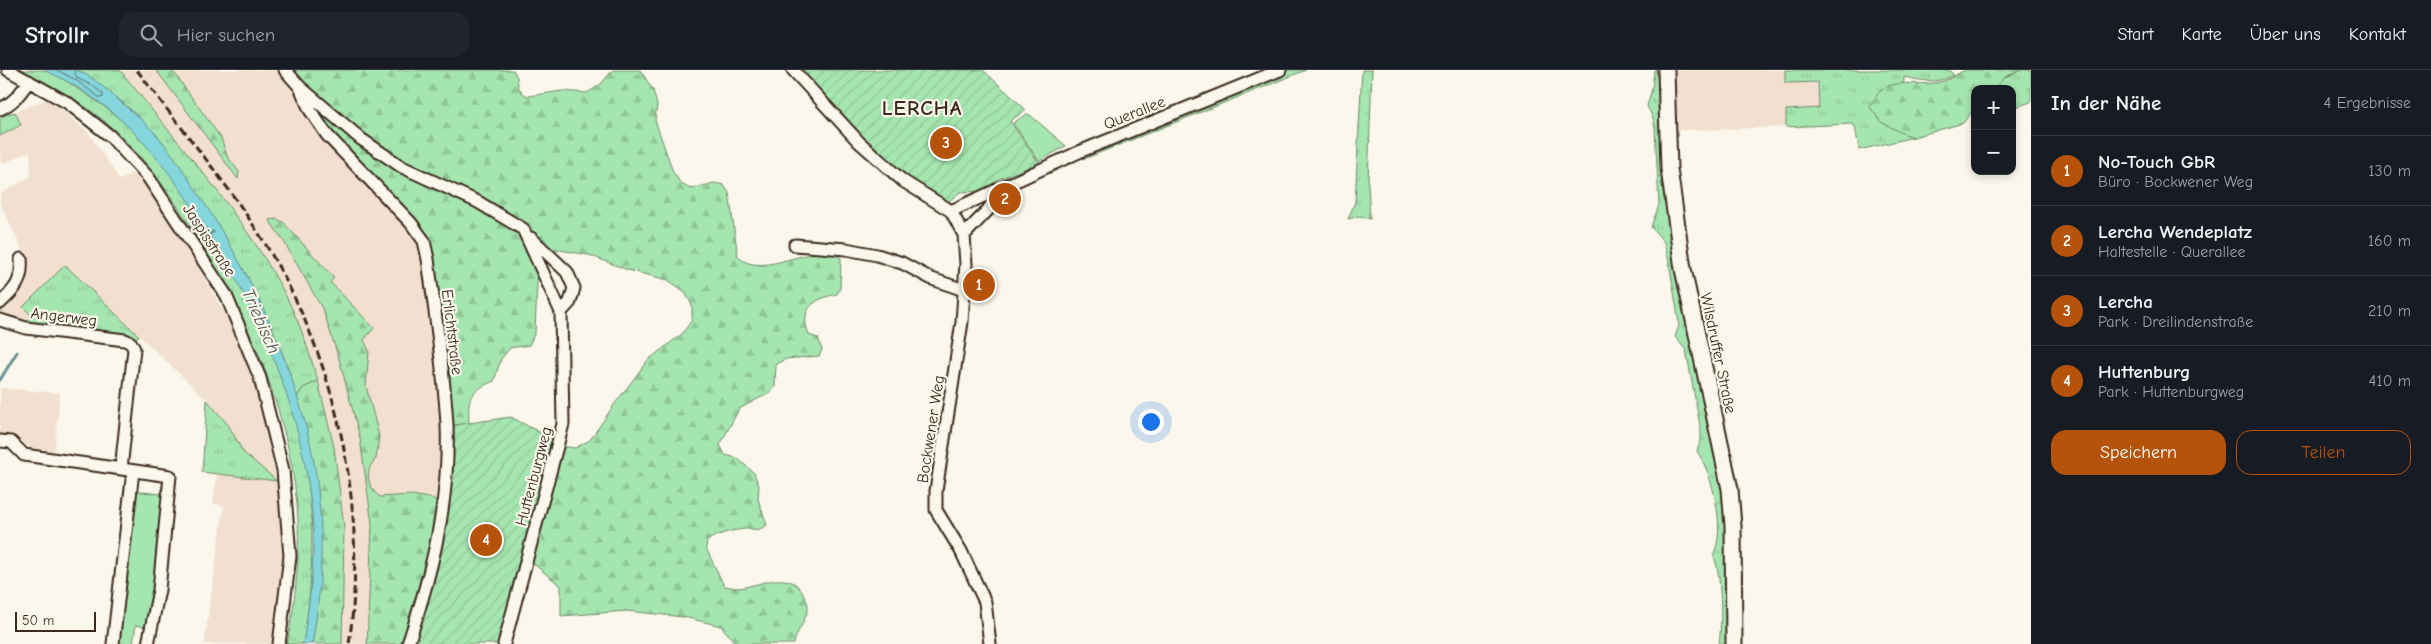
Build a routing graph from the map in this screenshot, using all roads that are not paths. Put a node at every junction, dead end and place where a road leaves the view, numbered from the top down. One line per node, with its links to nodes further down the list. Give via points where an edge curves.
1 (8, 70): 6 (street, Jaspisstraße)
2 (285, 70): 7 (street, Erlichtstraße)
3 (793, 70): 10 (street, via 859,142 903,181)
4 (1280, 70): 9 (street, Querallee, via 1079,152)
5 (1666, 70): 28 (main road, Wilsdruffer Straße, via 1669,169 1682,261 1730,489)
6 (29, 81): 8 (street, via 8,106); 24 (street, Jaspisstraße, via 68,103 110,136 148,177 226,294 260,378 284,476 290,556)
7 (300, 87): 11 (street, via 362,139 402,167 478,202); 25 (street, Erlichtstraße, via 310,110 327,135 424,241 428,259 445,397 444,487 432,568)
8 (0, 109)
9 (1002, 188): 10 (street, Querallee); 12 (street, via 988,210)
10 (952, 211): 12 (street, Bockwener Weg)
11 (523, 229): 17 (street, Huttenburgweg); 17 (street, via 567,272 574,288 570,302)
12 (964, 235): 15 (street, Bockwener Weg)
13 (795, 245): 15 (street, via 877,255)
14 (21, 259): 16 (street, Angerweg, via 18,285)
15 (964, 290): 27 (street, Bockwener Weg, via 936,510 970,568 985,602)
16 (0, 303)
17 (561, 312): 26 (street, Huttenburgweg, via 563,424)
18 (0, 320): 20 (street, Angerweg, via 26,328 131,343 134,349)
19 (0, 441): 20 (street, via 11,442 24,455)
20 (121, 469): 21 (street)
21 (134, 471): 22 (street); 23 (street, via 170,476 159,590)
22 (113, 644)
23 (148, 644)
24 (279, 644)
25 (408, 644)
26 (504, 644)
27 (990, 644)
28 (1734, 644)

